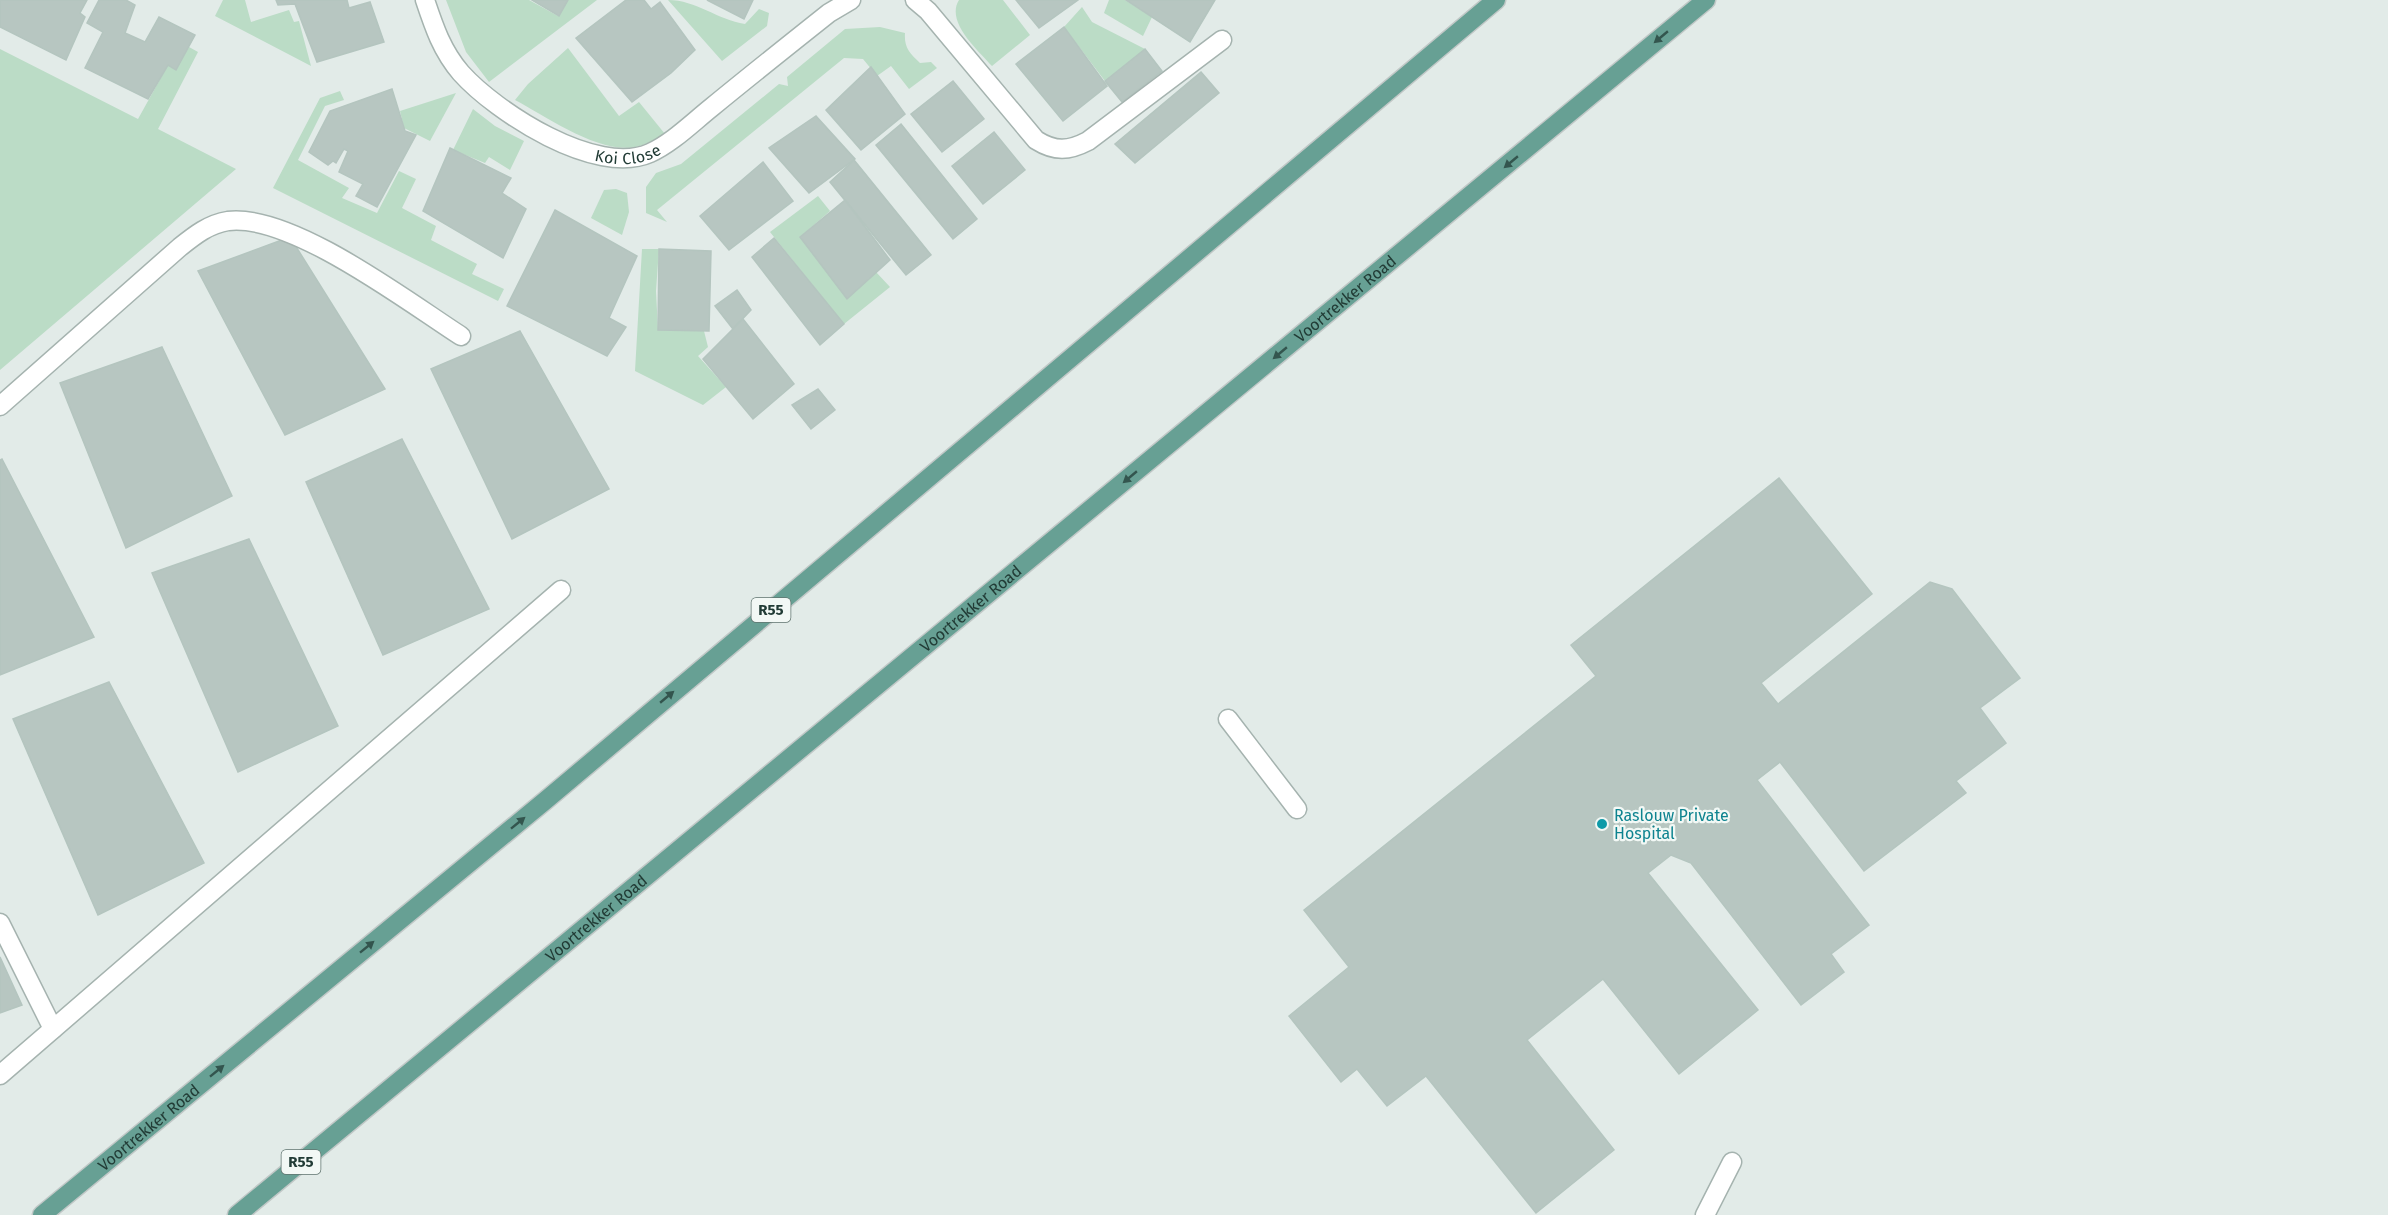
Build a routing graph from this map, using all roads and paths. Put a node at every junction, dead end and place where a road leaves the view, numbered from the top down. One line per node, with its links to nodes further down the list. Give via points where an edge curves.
1 (425, 0): 2 (street, Koi Close, via 440,43 460,72 490,101 542,133 580,149 630,159 663,146 829,13)
2 (851, 0)
3 (915, 0): 6 (street, via 1036,140 1059,149 1072,149 1088,141)
4 (1496, 0): 17 (main road, Voortrekker Road / R55, one-way to 4, via 537,807)
5 (1706, 0): 15 (main road, Voortrekker Road / R55, one-way to 15)
6 (1222, 40)
7 (461, 336): 8 (street, via 355,266 285,231 256,221 228,221 206,227 180,247)
8 (0, 406)
9 (561, 590): 13 (street)
10 (1228, 719): 11 (street)
11 (1297, 809)
12 (0, 923): 13 (street)
13 (53, 1029): 14 (street)
14 (0, 1075)
15 (365, 1110): 18 (main road, Voortrekker Road / R55); 19 (main road)
16 (1732, 1162): 20 (street)
17 (42, 1215)
18 (237, 1215)
19 (255, 1215)
20 (1704, 1215)

